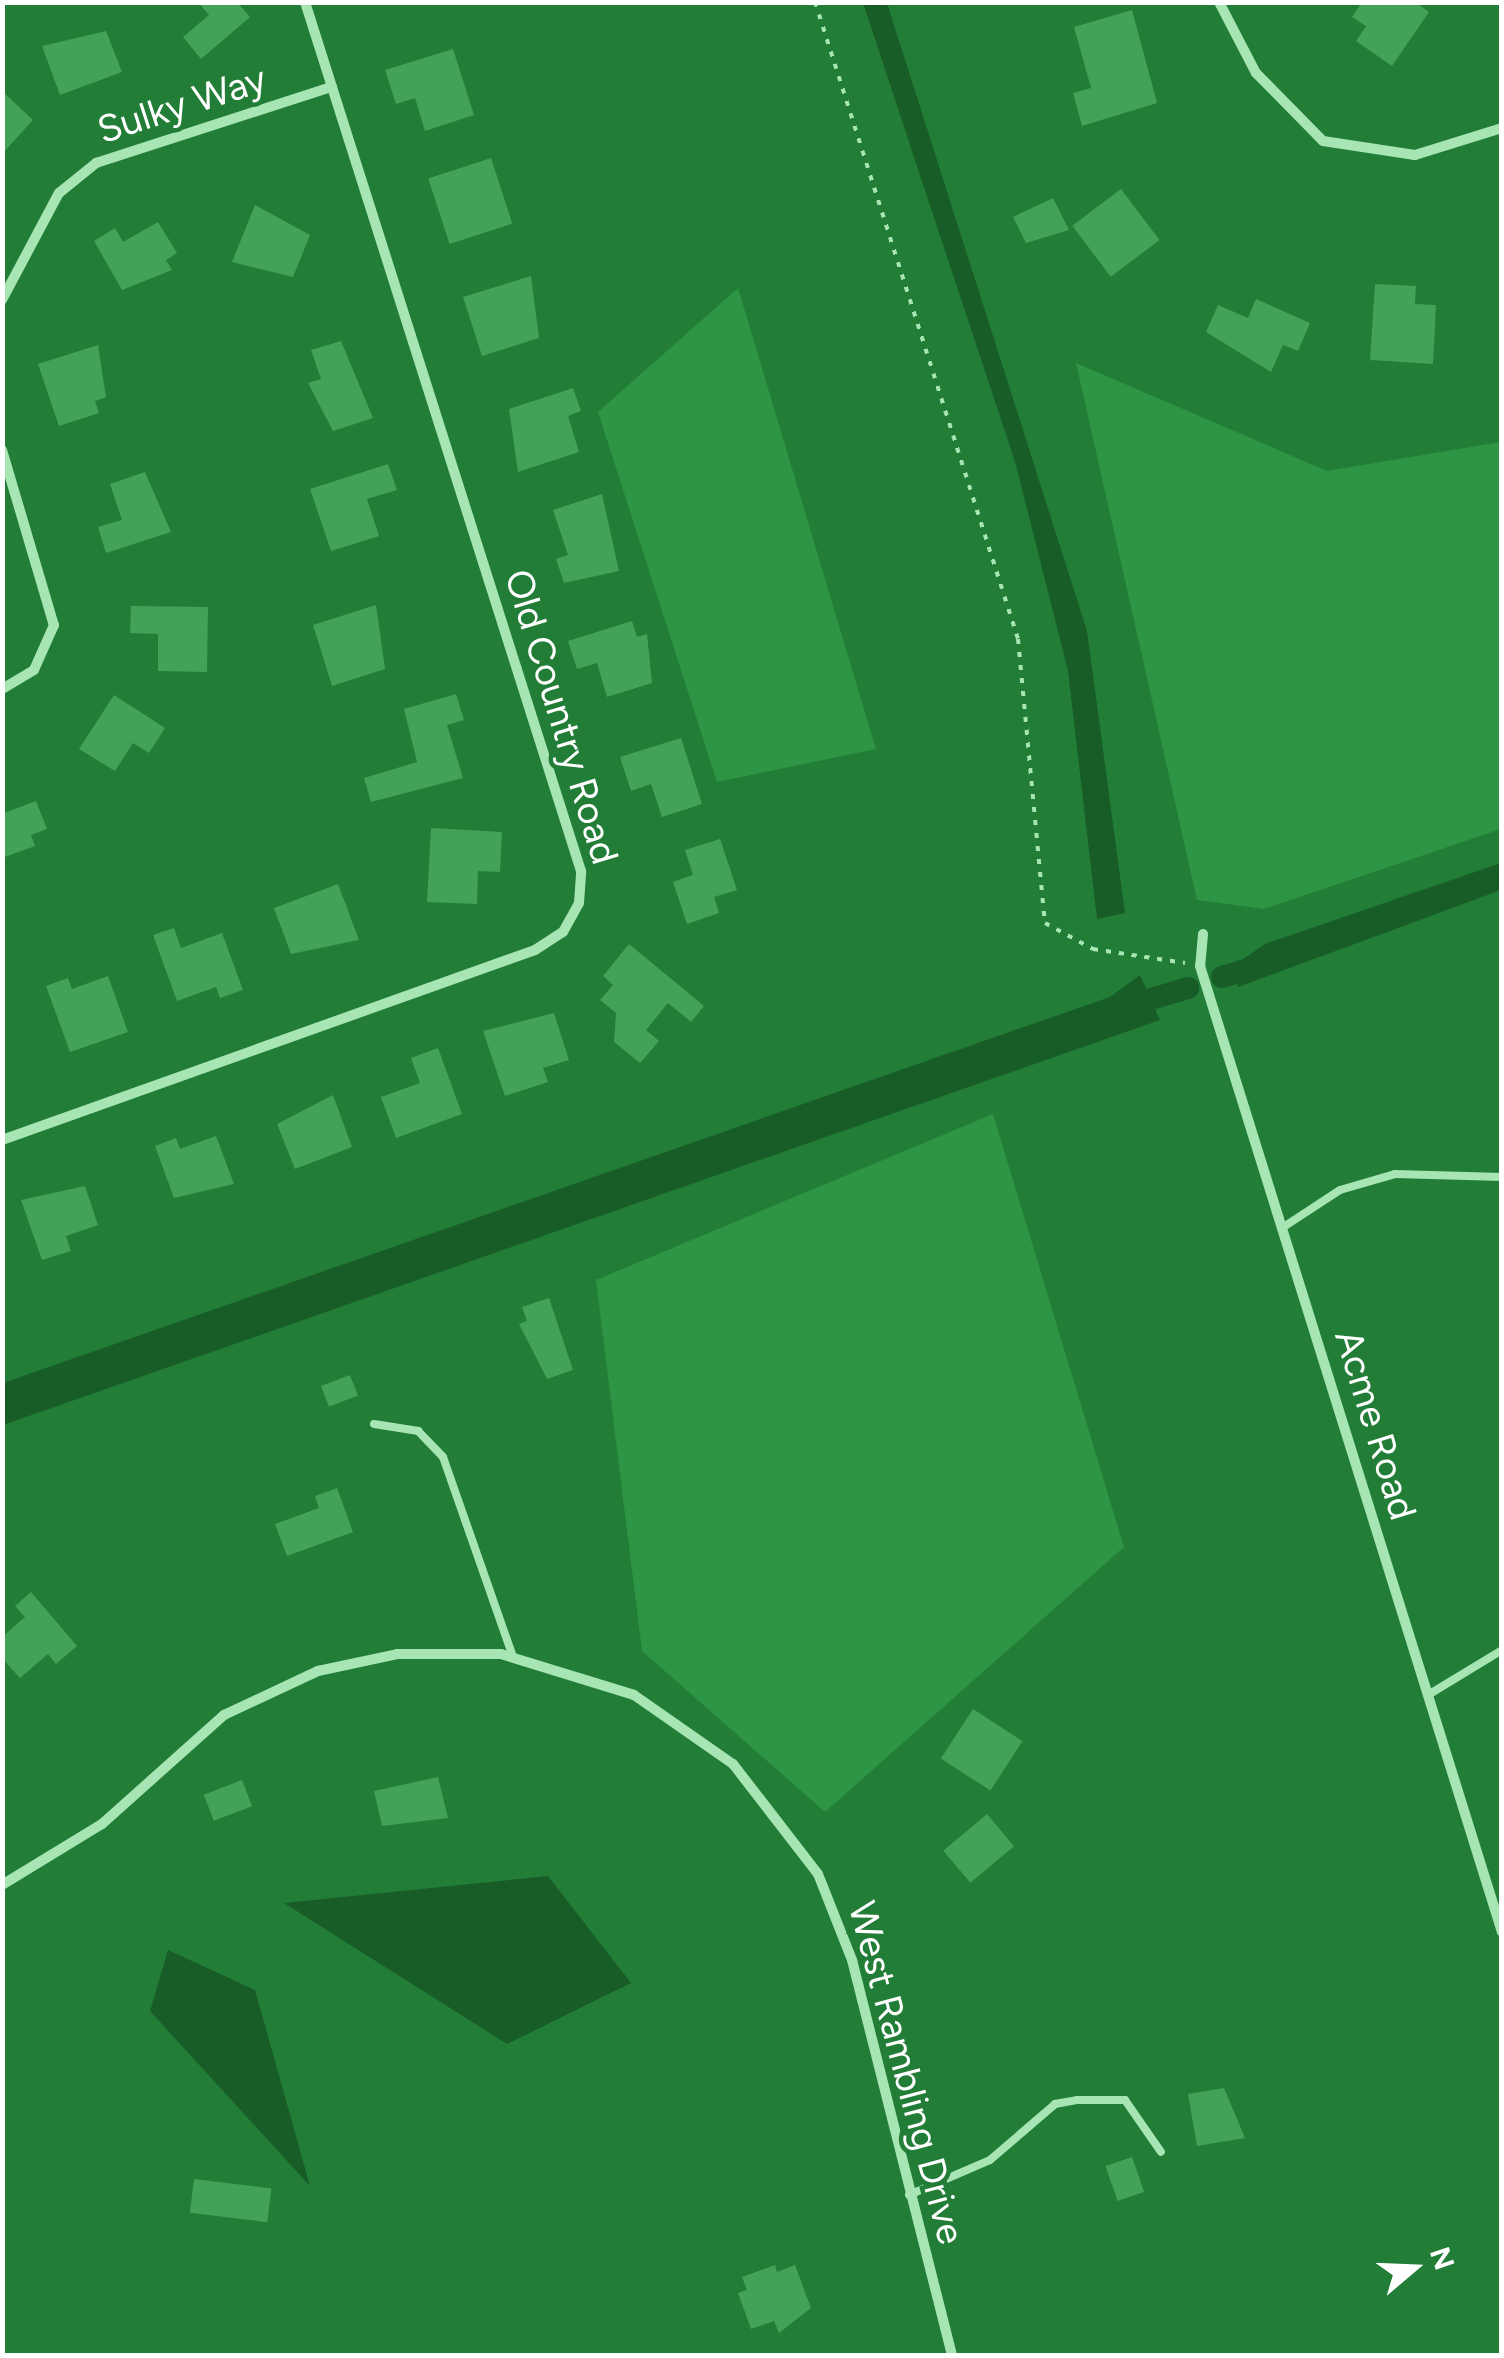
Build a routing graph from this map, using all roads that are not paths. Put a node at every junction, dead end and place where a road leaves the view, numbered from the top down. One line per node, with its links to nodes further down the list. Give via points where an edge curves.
1 (305, 2): 3 (street, Old Country Road)
2 (1219, 2): 4 (street, via 1278,99 1323,141 1415,155)
3 (332, 86): 5 (street, Sulky Way, via 96,163 59,193); 9 (street, Old Country Road, via 581,871 579,904 563,932 535,950)
4 (1502, 128)
5 (2, 300)
6 (2, 450): 7 (street, via 54,625 34,670)
7 (2, 689)
8 (1203, 934): 11 (street, Acme Road, via 1200,966)
9 (2, 1140)
10 (1502, 1177): 11 (lane, via 1394,1174 1340,1190)
11 (1282, 1228): 15 (street, Acme Road)
12 (374, 1424): 14 (lane, via 418,1431 443,1457)
13 (1502, 1650): 15 (lane)
14 (514, 1657): 16 (street, West Rambling Drive, via 397,1654 269,1690 181,1746 102,1824); 19 (street, West Rambling Drive, via 602,1680 664,1712 770,1802 835,1911)
15 (1428, 1695): 17 (street, Acme Road)
16 (2, 1884)
17 (1502, 1932)
18 (1162, 2152): 19 (lane, via 1139,2108 1077,2100 1055,2104 990,2160)
19 (910, 2196): 20 (street, West Rambling Drive)
20 (952, 2356)

